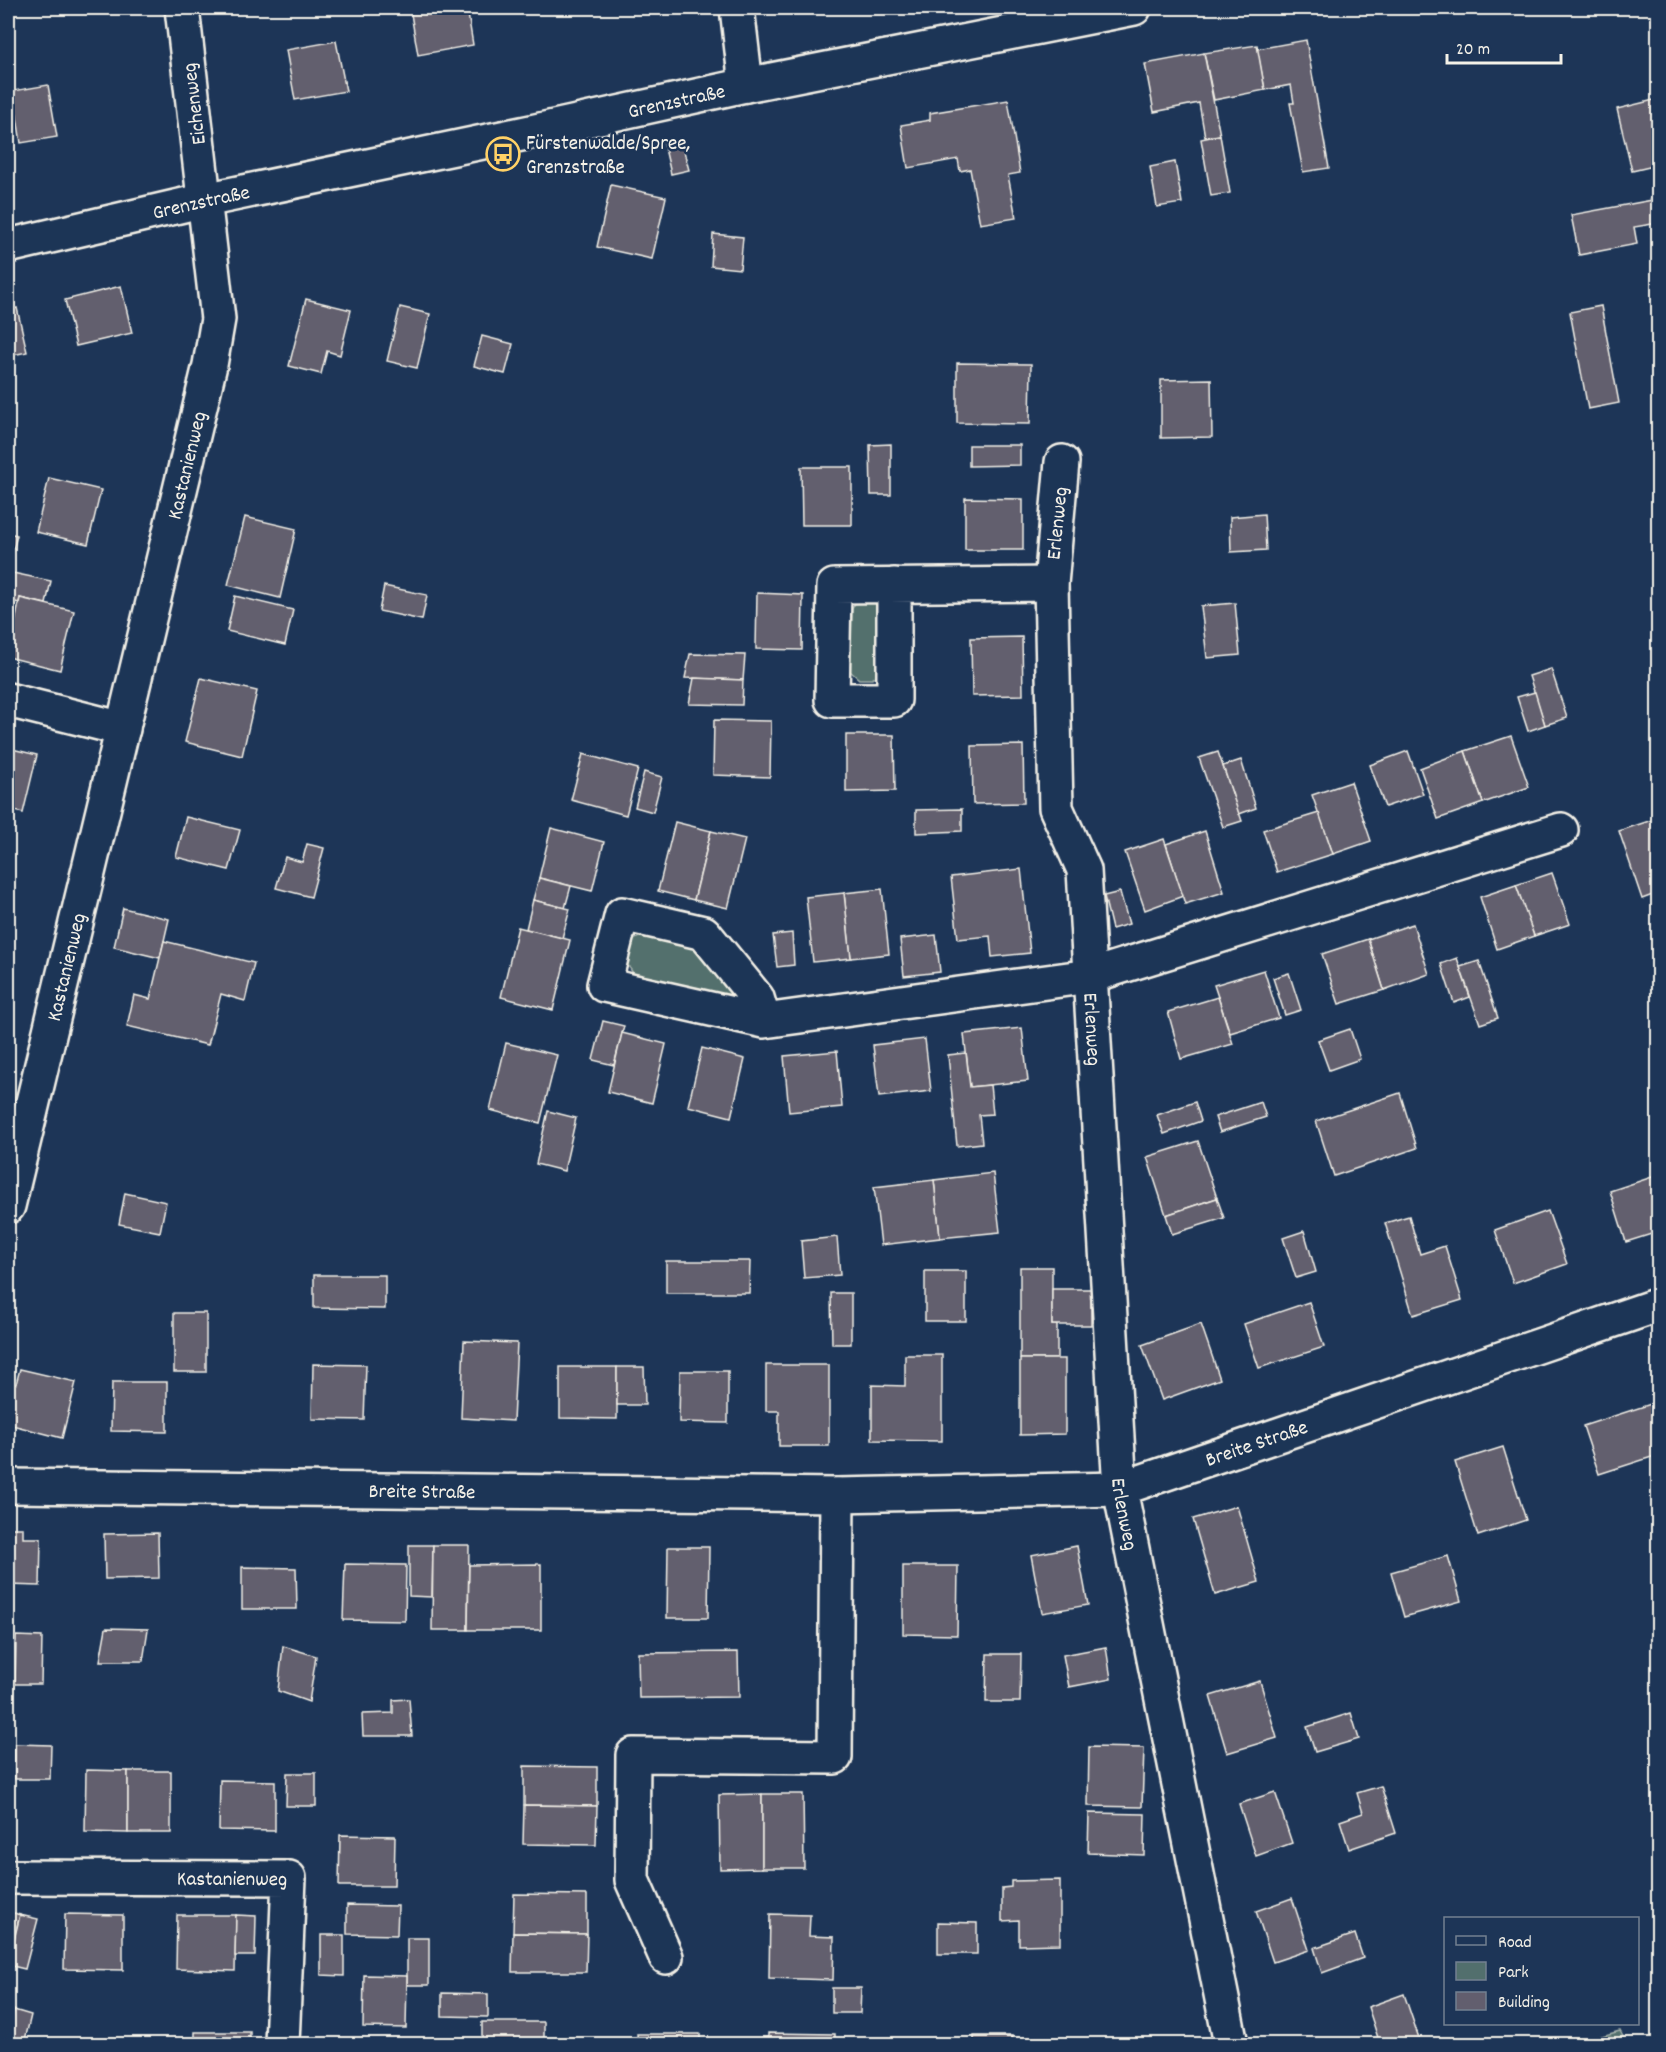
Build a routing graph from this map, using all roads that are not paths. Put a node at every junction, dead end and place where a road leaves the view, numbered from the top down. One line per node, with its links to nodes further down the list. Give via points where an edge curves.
1 (182, 8): 5 (street, Eichenweg)
2 (737, 8): 4 (street)
3 (1134, 8): 4 (street, Grenzstraße)
4 (746, 85): 5 (street, Grenzstraße)
5 (205, 200): 6 (street, Grenzstraße); 11 (street, Kastanienweg, via 218,319)
6 (8, 246)
7 (1062, 462): 8 (street, Erlenweg)
8 (1051, 584): 9 (street, Erlenweg); 13 (street, Erlenweg, via 1056,808 1084,870)
9 (894, 585)
10 (8, 700): 11 (street)
11 (123, 729): 15 (street, Kastanienweg)
12 (1561, 830): 13 (street, Erlenweg)
13 (1090, 976): 14 (street, Erlenweg); 18 (street, Erlenweg)
14 (764, 1021): 14 (street, Erlenweg, via 604,985 622,914 704,933 757,998)
15 (8, 1206)
16 (1659, 1305): 18 (street, Breite Straße)
17 (8, 1486): 19 (street, Breite Straße)
18 (1120, 1489): 19 (street, Breite Straße); 23 (street, Erlenweg)
19 (837, 1495): 21 (street, via 835,1757 633,1755 632,1880)
20 (8, 1877): 22 (street, Kastanienweg, via 289,1878)
21 (666, 1957)
22 (282, 2044)
23 (1231, 2044)

